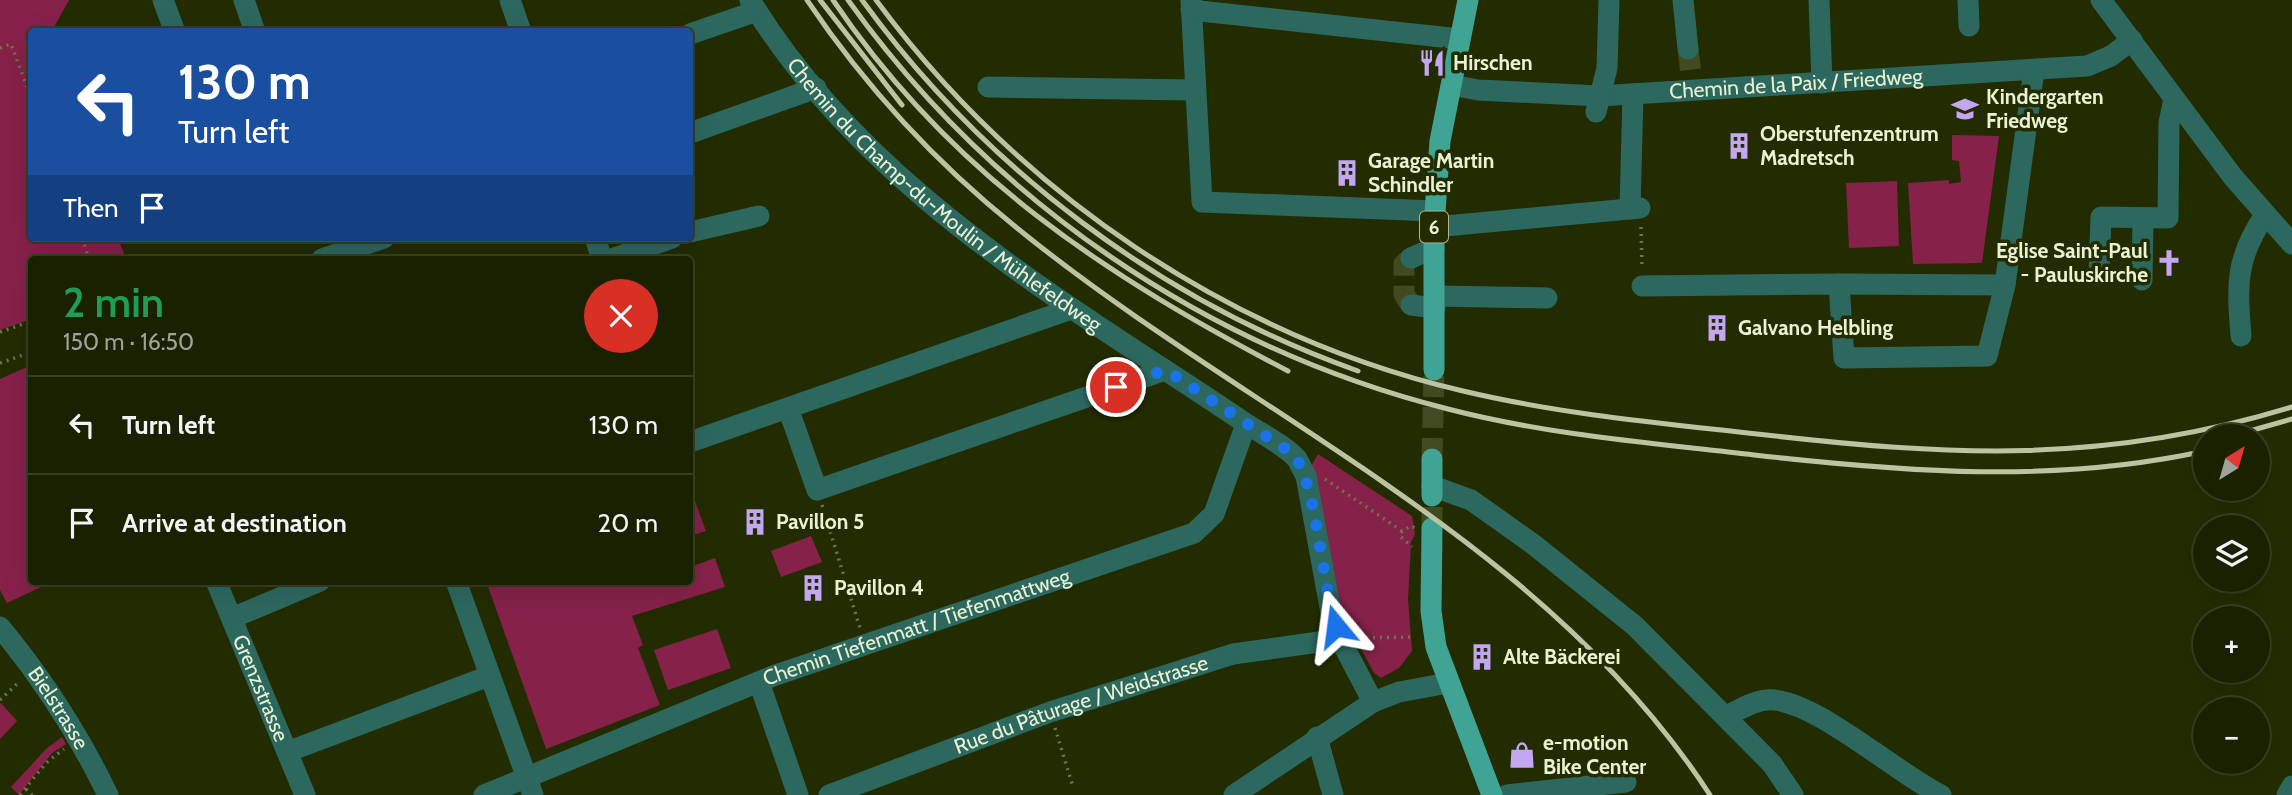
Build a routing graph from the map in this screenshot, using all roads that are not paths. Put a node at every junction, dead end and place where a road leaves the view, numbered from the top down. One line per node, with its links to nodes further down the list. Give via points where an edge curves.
1 (163, 0): 13 (street)
2 (244, 0): 14 (street)
3 (510, 0): 15 (street)
4 (1468, 0): 17 (main road, 6)
5 (1609, 0): 29 (street, via 1608,68)
6 (1684, 0): 19 (street)
7 (1819, 0): 22 (street)
8 (1968, 0): 12 (street)
9 (2101, 0): 18 (street)
10 (1191, 5): 17 (street); 26 (street)
11 (754, 6): 16 (street); 25 (street, Chemin du Champ-du-Moulin / Mühlefeldweg)
12 (1969, 26)
13 (174, 28)
14 (254, 28)
15 (519, 28)
16 (693, 33)
17 (1460, 39): 23 (main road, 6)
18 (2132, 40): 21 (street, Chemin de la Paix / Friedweg, via 2087,66); 28 (street)
19 (1688, 49)
20 (1620, 60): 29 (street)
21 (2034, 70): 22 (street, Chemin de la Paix / Friedweg); 45 (street)
22 (1822, 83): 27 (street, Chemin de la Paix / Friedweg, via 1692,83)
23 (1452, 85): 29 (street, Chemin de la Paix / Friedweg); 34 (main road, 6, via 1440,141)
24 (988, 87): 26 (street)
25 (816, 88): 30 (street); 50 (street, Chemin du Champ-du-Moulin / Mühlefeldweg, via 896,174)
26 (1194, 90): 34 (street, via 1202,202)
27 (1633, 94): 29 (street, Chemin de la Paix / Friedweg); 34 (street, via 1635,209)
28 (2174, 99): 31 (street); 33 (street, via 2169,123 2168,218)
29 (1598, 104)
30 (693, 131)
31 (2265, 215): 38 (street); 51 (street, via 2248,240 2239,267)
32 (759, 216): 35 (street)
33 (2143, 219): 42 (street, via 2101,217); 43 (street)
34 (1434, 229): 41 (street); 48 (main road, 6)
35 (693, 231)
36 (369, 242): 39 (street)
37 (661, 242): 40 (street)
38 (2292, 244)
39 (329, 253)
40 (621, 256)
41 (1411, 258)
42 (2099, 275)
43 (2143, 280)
44 (1839, 284): 45 (street); 45 (street, via 1844,358 1987,356); 46 (street)
45 (2005, 285)
46 (1642, 286)
47 (1548, 298): 48 (street)
48 (1435, 302): 49 (street); 53 (main road, 6)
49 (1411, 304)
50 (1071, 309): 52 (street, Chemin du Champ-du-Moulin / Mühlefeldweg); 54 (street)
51 (2241, 336)
52 (1166, 370): 54 (street, via 817,490); 55 (street, Chemin du Champ-du-Moulin / Mühlefeldweg)
53 (1434, 370)
54 (788, 408): 56 (street)
55 (1246, 424): 65 (street, Chemin du Champ-du-Moulin / Mühlefeldweg, via 1293,454 1304,469 1324,583); 67 (street, Chemin Tiefenmatt / Tiefenmattweg, via 1214,514 1194,533)
56 (693, 441)
57 (1432, 459): 58 (main road)
58 (1432, 491): 70 (street, via 1471,500 1577,578 1634,626)
59 (1425, 529): 68 (main road, via 1433,632)
60 (218, 585): 63 (street, Grenzstrasse)
61 (310, 585): 63 (street)
62 (457, 585): 66 (street)
63 (232, 618): 72 (street, Grenzstrasse)
64 (0, 627): 76 (street, Bielstrasse, via 85,746)
65 (1347, 639): 69 (street); 80 (street, Rue du Pâturage / Weidstrasse, via 1233,654 1050,712)
66 (489, 676): 72 (street); 74 (street)
67 (759, 682): 74 (street, Chemin Tiefenmatt / Tiefenmattweg); 79 (street)
68 (1448, 683): 69 (street); 83 (main road)
69 (1373, 702): 71 (street)
70 (1726, 716): 85 (street, via 1772,764); 86 (street, via 1765,700 1790,704 1843,730 1905,776)
71 (1317, 737): 81 (street); 82 (street)
72 (287, 752): 77 (street, Grenzstrasse)
73 (1626, 782): 84 (street)
74 (530, 786): 78 (street, Chemin Tiefenmatt / Tiefenmattweg)
75 (2292, 786): 87 (street)
76 (108, 795)
77 (305, 795)
78 (484, 795)
79 (798, 795)
80 (829, 795)
81 (1234, 795)
82 (1333, 795)
83 (1492, 795)
84 (1507, 795)
85 (1793, 795)
86 (1941, 795)
87 (2287, 795)

